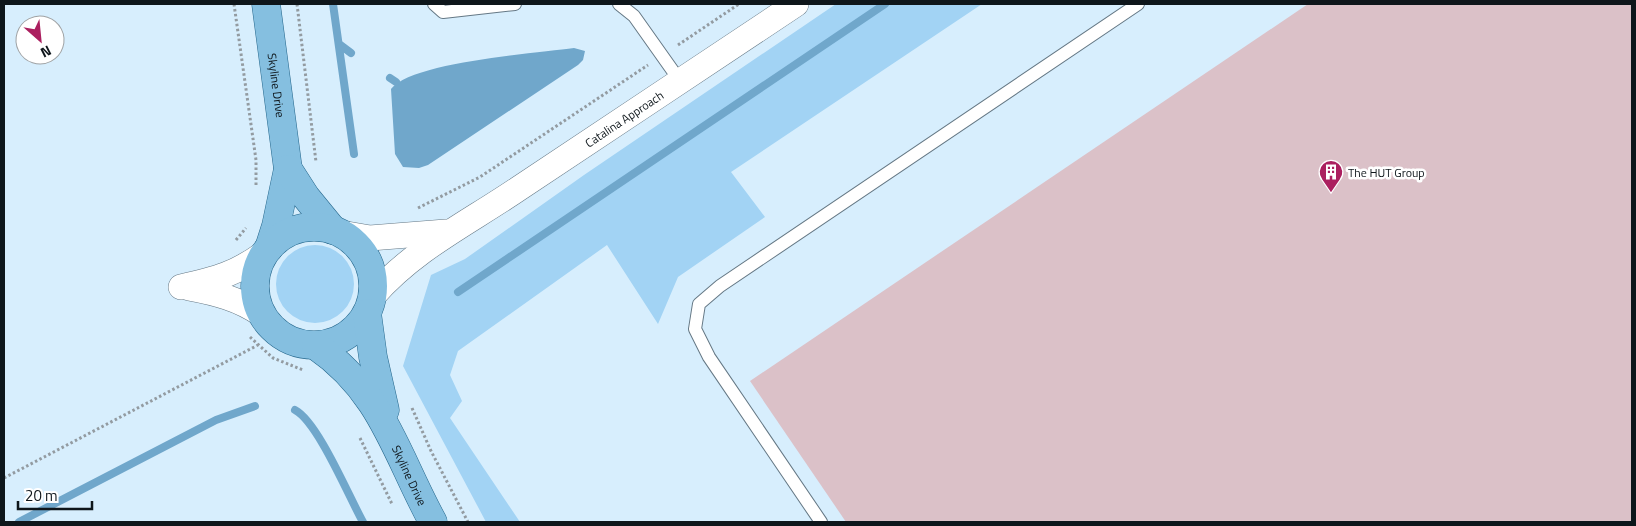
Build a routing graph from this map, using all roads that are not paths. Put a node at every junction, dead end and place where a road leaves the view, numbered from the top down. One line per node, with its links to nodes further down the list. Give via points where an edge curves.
1 (266, 4): 8 (main road, Skyline Drive)
2 (434, 4): 3 (lane, via 443,12)
3 (515, 4)
4 (619, 4): 7 (lane, via 634,16)
5 (796, 4): 7 (street, Catalina Approach)
6 (1138, 4): 17 (lane, via 720,286 699,304 695,330 709,357)
7 (680, 81): 10 (street, Catalina Approach, via 510,195)
8 (288, 169): 9 (main road, Skyline Drive, via 306,197); 11 (main road, Skyline Drive, via 276,226)
9 (337, 232): 10 (street, Catalina Approach, via 370,238); 11 (main road, via 313,227 295,230 278,239); 12 (main road, via 359,248 368,262 373,278)
10 (448, 232): 12 (street, Catalina Approach, via 404,265)
11 (267, 250): 13 (main road, via 257,267 254,285); 13 (street, via 229,275 181,287 229,297)
12 (370, 305): 14 (main road, via 358,327 346,337); 15 (main road, Skyline Drive, via 372,357)
13 (261, 314): 14 (main road, via 283,338)
14 (316, 346): 15 (main road, Skyline Drive, via 358,382)
15 (388, 428): 16 (main road, Skyline Drive)
16 (434, 522)
17 (821, 522)

